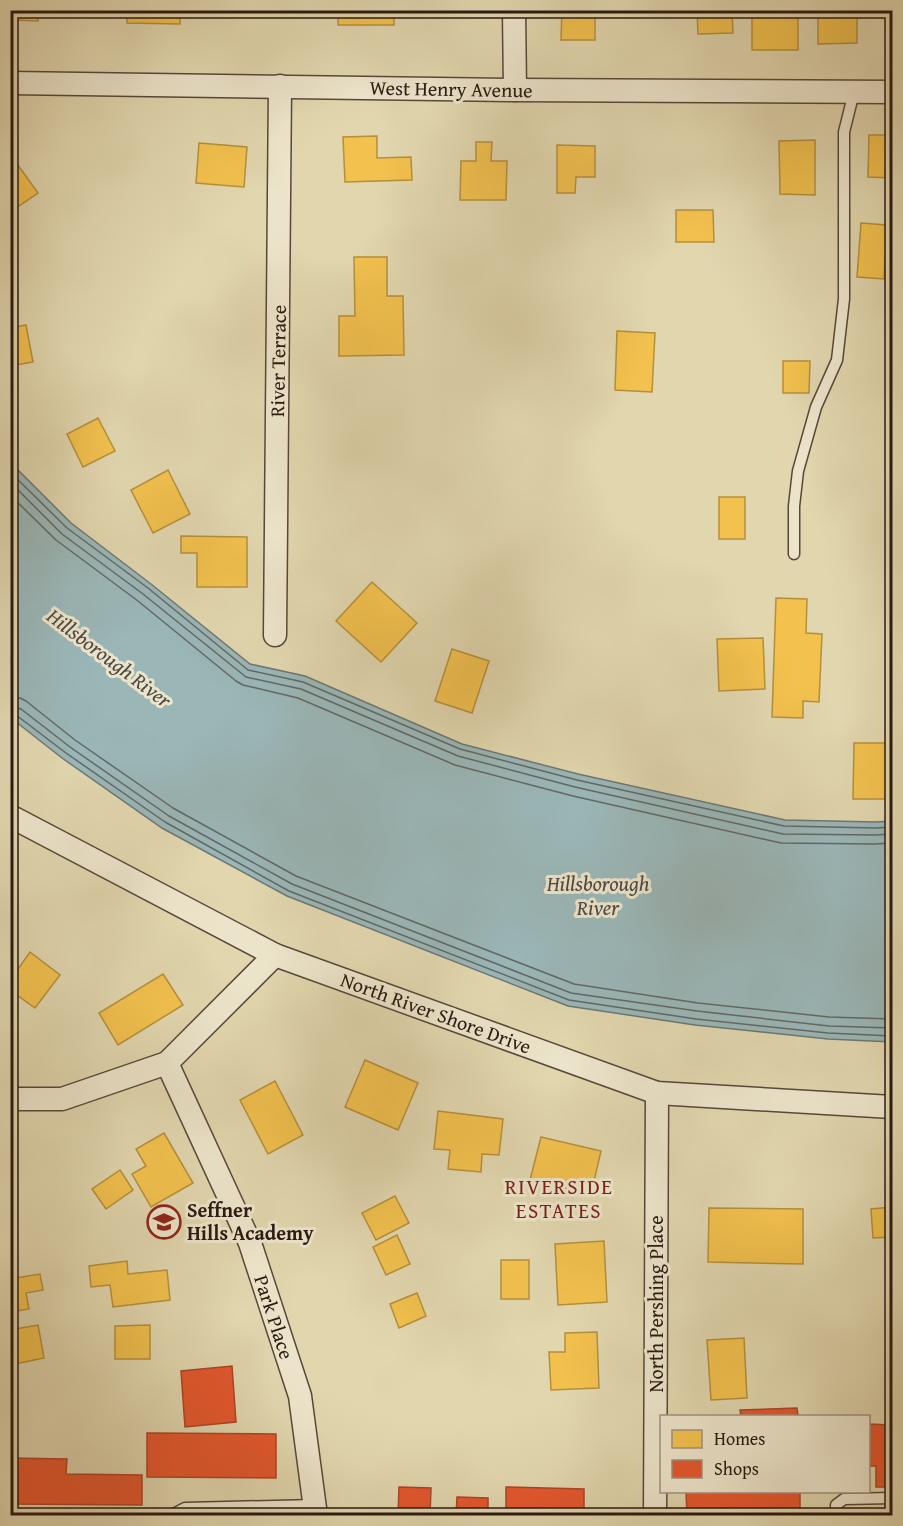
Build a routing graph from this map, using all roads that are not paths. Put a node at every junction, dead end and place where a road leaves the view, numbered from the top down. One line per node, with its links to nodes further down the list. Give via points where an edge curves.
1 (514, 10): 4 (street)
2 (10, 83): 3 (street, West Henry Avenue)
3 (280, 86): 4 (street, West Henry Avenue); 8 (street, River Terrace)
4 (515, 90): 5 (street, West Henry Avenue)
5 (854, 92): 6 (street, West Henry Avenue); 7 (lane, via 844,132 844,299 837,360 816,407 798,471)
6 (892, 92)
7 (794, 554)
8 (275, 635)
9 (10, 816): 10 (street, North River Shore Drive)
10 (275, 955): 11 (street); 12 (street, North River Shore Drive)
11 (167, 1063): 13 (street, via 62,1099); 16 (street, Park Place, via 250,1243 300,1396)
12 (657, 1093): 14 (street, North River Shore Drive); 18 (street, North Pershing Place)
13 (10, 1099)
14 (892, 1107)
15 (892, 1498): 19 (lane, via 844,1499 836,1505)
16 (315, 1510): 17 (lane, via 185,1508)
17 (170, 1515)
18 (655, 1515)
19 (836, 1515)

